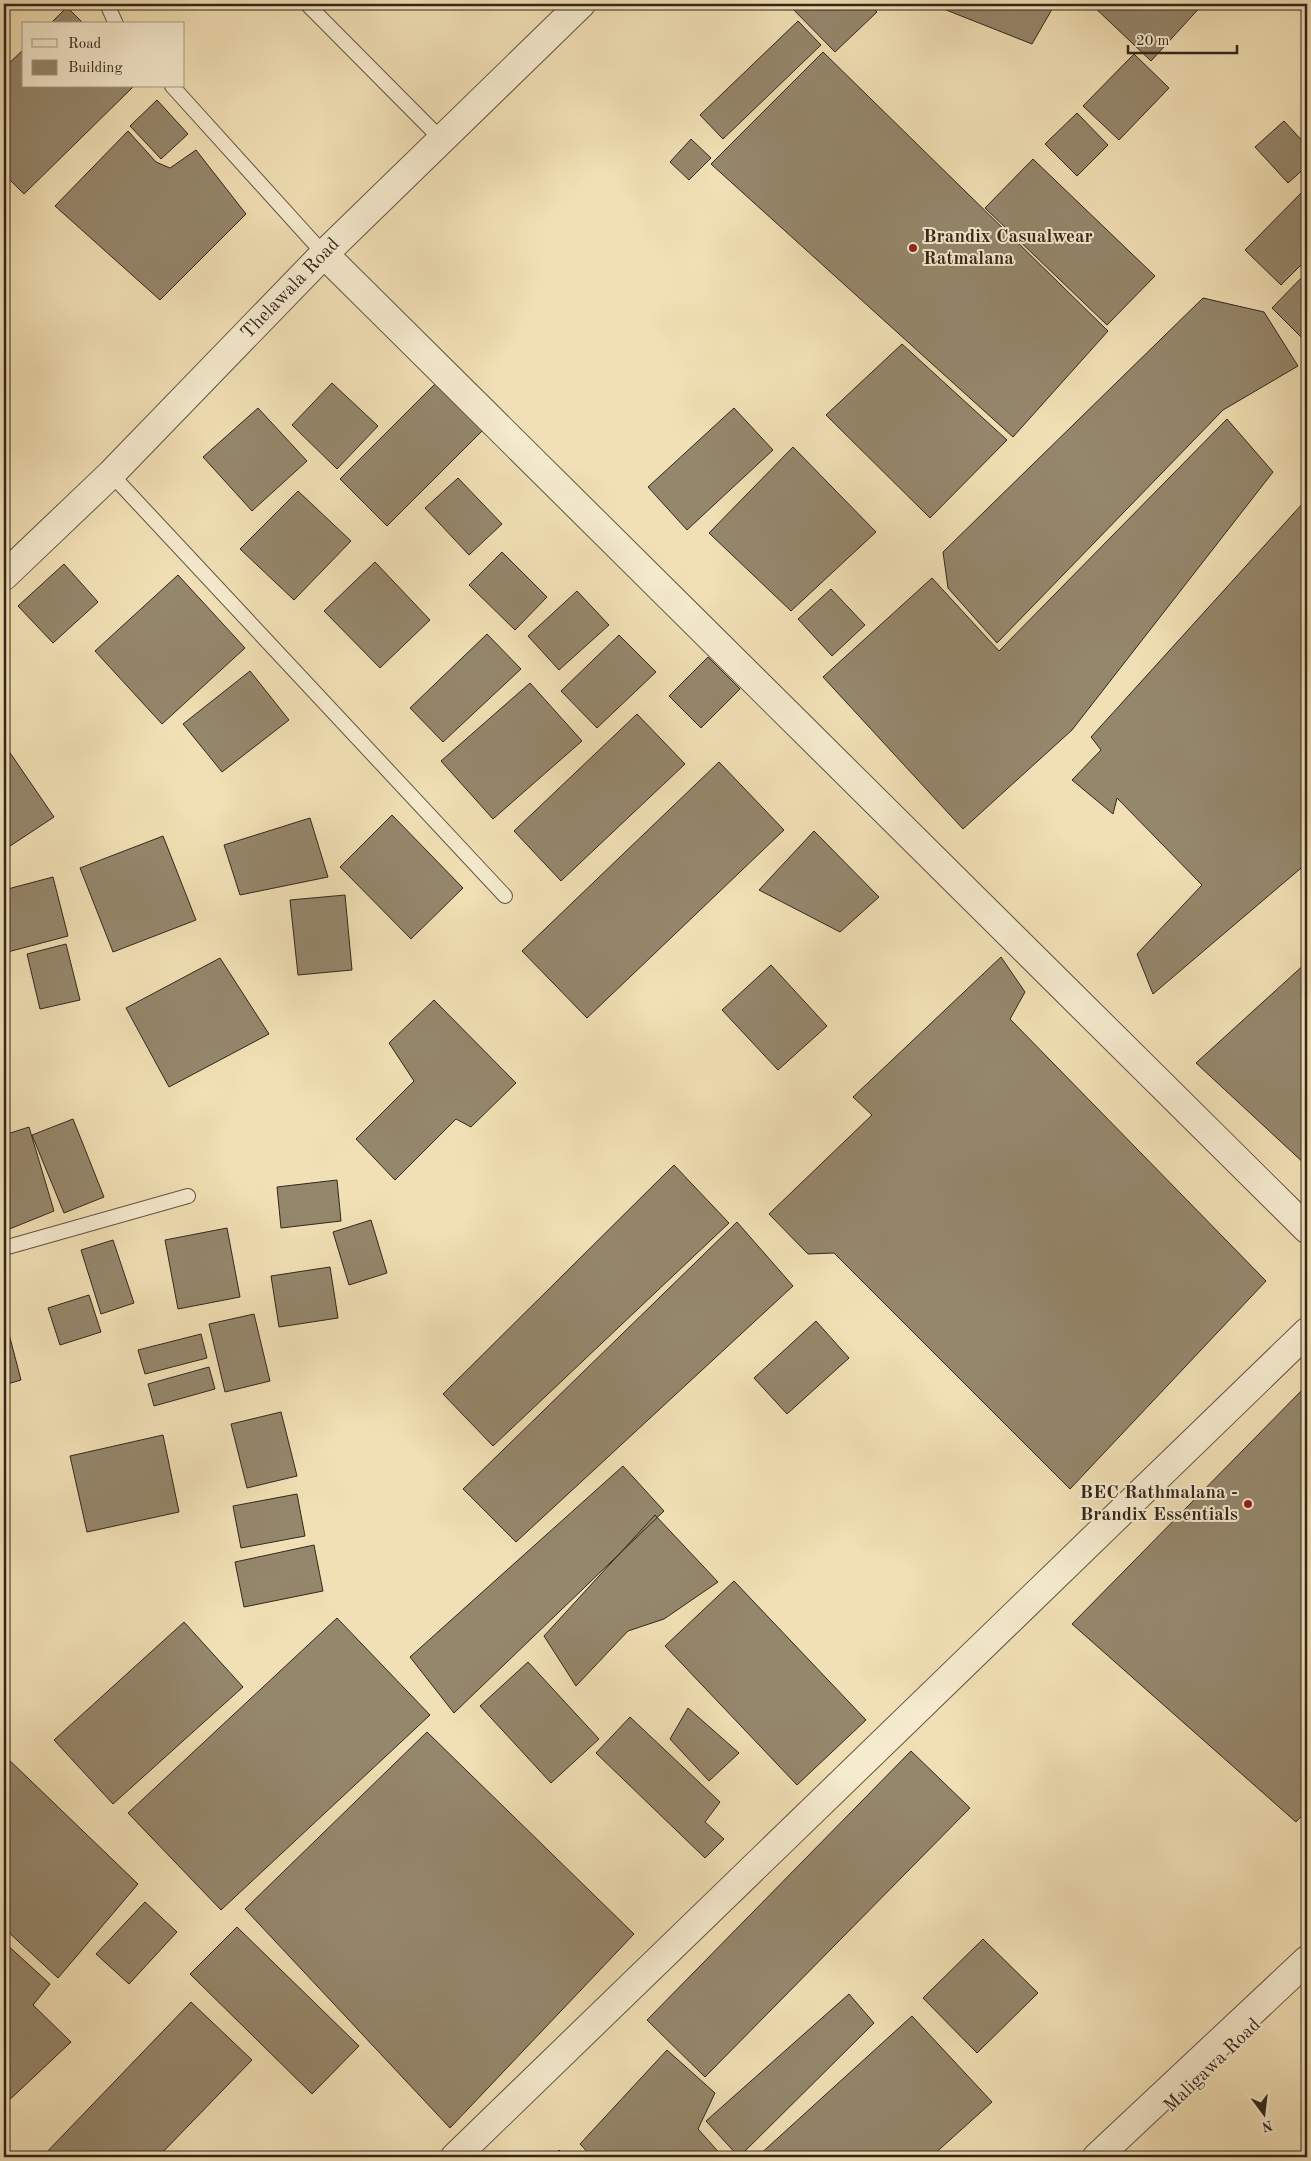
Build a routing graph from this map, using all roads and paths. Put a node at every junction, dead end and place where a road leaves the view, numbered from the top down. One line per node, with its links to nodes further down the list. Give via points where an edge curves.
1 (107, 4): 4 (lane)
2 (307, 4): 6 (lane)
3 (581, 4): 6 (street, Thelawala Road)
4 (115, 22)
5 (174, 88): 7 (lane)
6 (442, 140): 7 (street, Thelawala Road)
7 (324, 254): 8 (street, Thelawala Road); 12 (street)
8 (111, 474): 9 (street, Thelawala Road); 10 (lane)
9 (4, 576)
10 (505, 896)
11 (188, 1196): 13 (lane)
12 (1307, 1229)
13 (4, 1248)
14 (1307, 1332): 17 (street)
15 (1307, 1960): 18 (street)
16 (1307, 1974): 19 (street, Maligawa Road)
17 (455, 2157)
18 (1097, 2157)
19 (1120, 2157)

